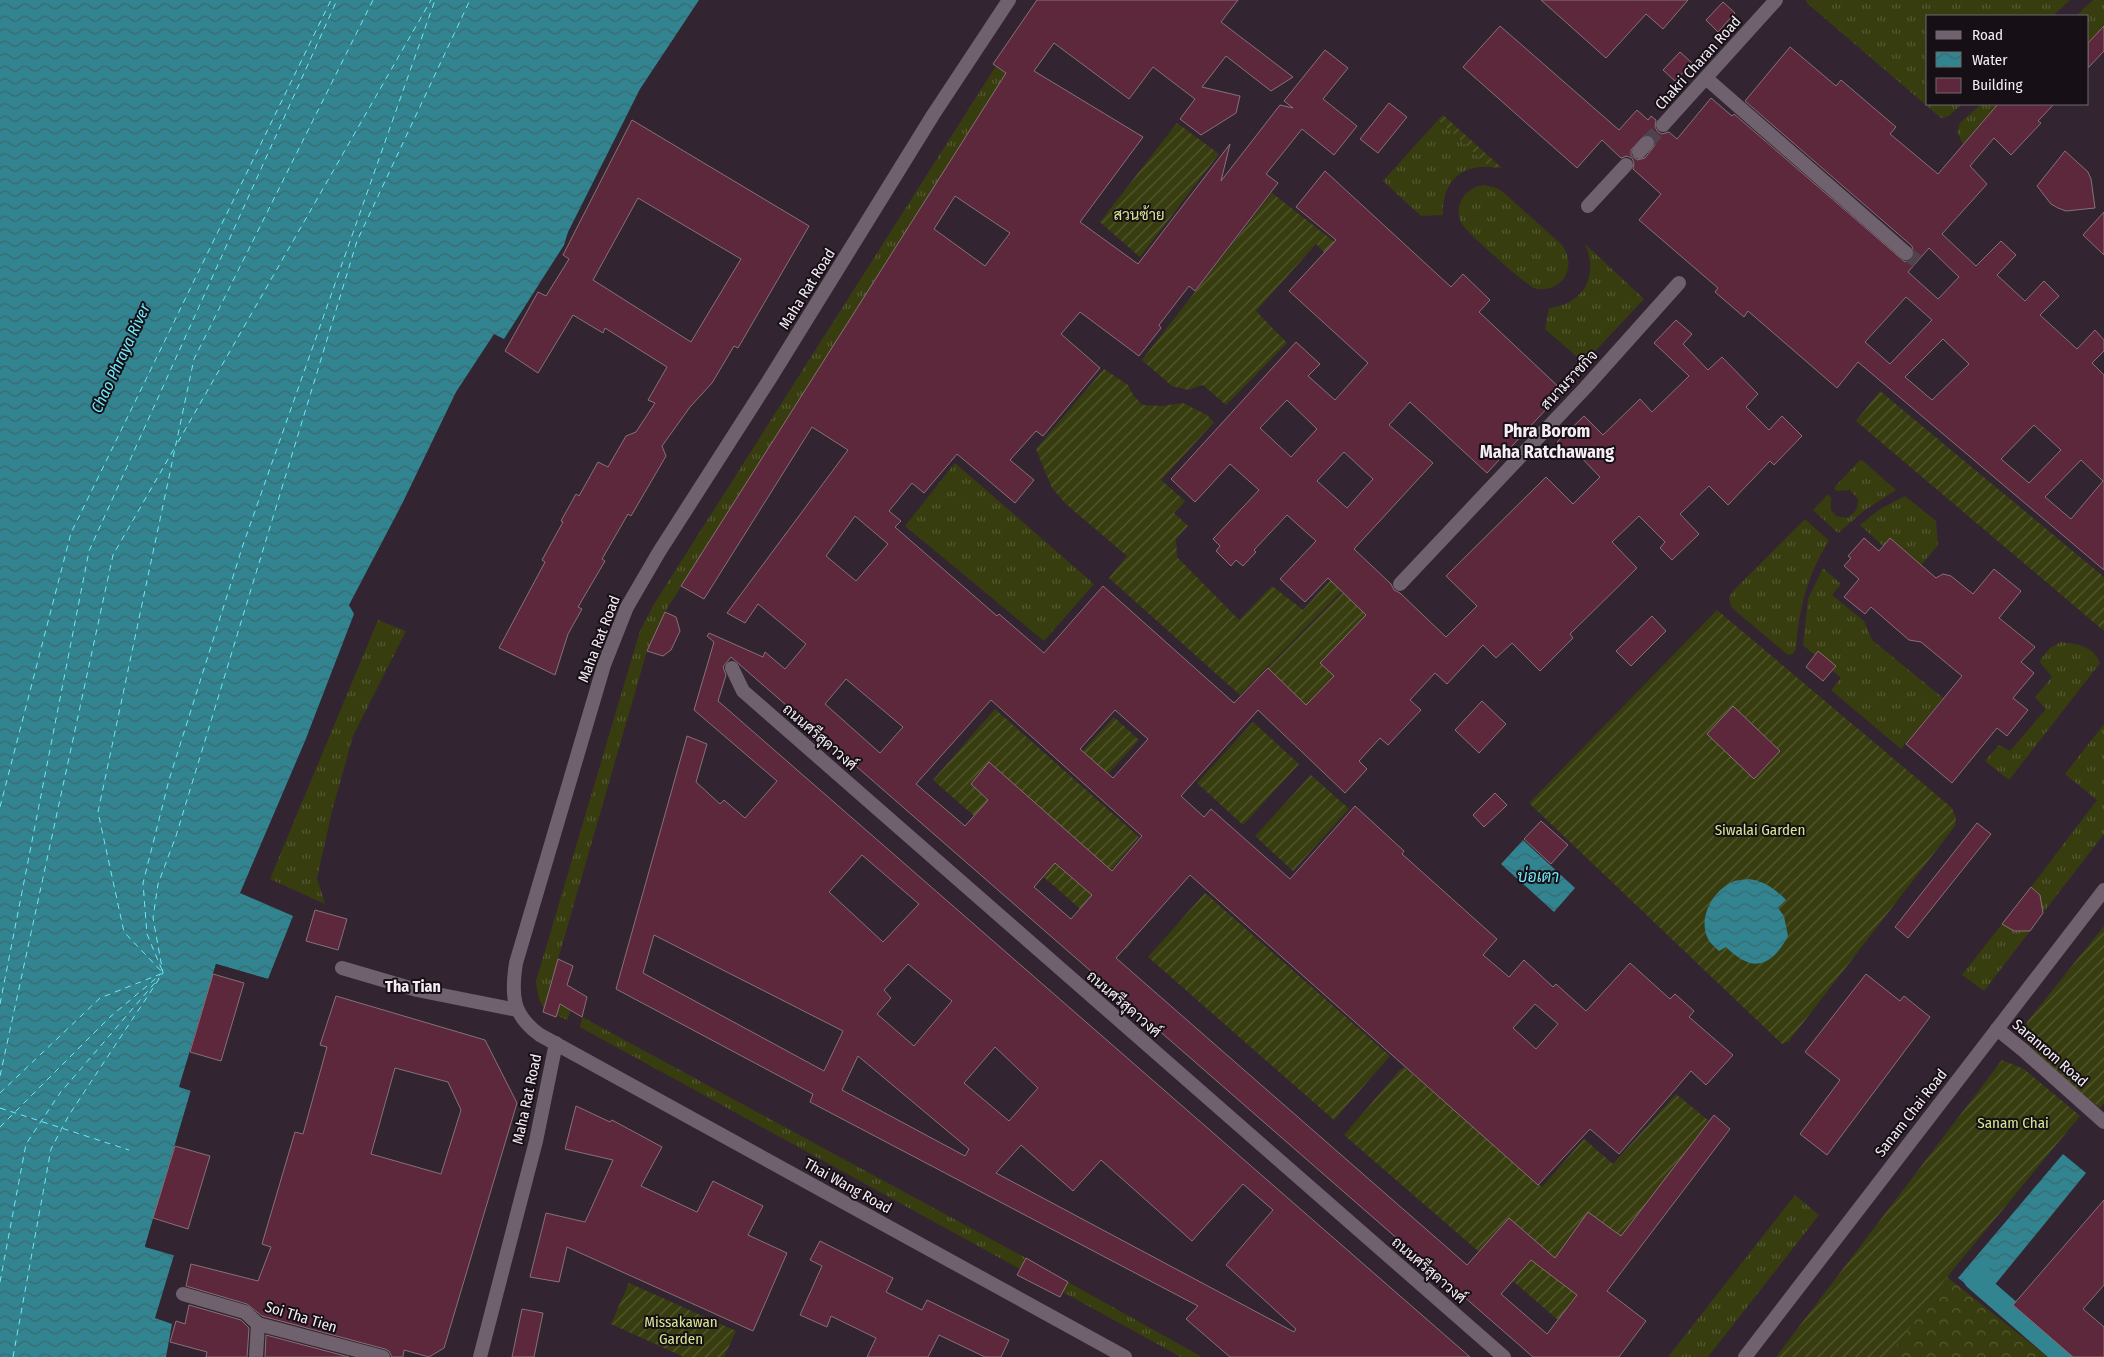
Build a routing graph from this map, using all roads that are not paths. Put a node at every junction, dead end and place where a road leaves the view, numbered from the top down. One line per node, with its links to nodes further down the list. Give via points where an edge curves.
1 (1009, 0): 13 (street, Maha Rat Road, via 658,552 627,606 604,665 516,963 512,986)
2 (1776, 0): 3 (street, Chakri Charan Road)
3 (1707, 79): 4 (street, Chakri Charan Road); 7 (street)
4 (1663, 125)
5 (1626, 165): 6 (street)
6 (1588, 206)
7 (1906, 253)
8 (1679, 284): 9 (street, สนามราชกิจ)
9 (1400, 584)
10 (732, 668): 23 (street, ถนนศรีสุดาวงศ์, via 743,691)
11 (2104, 890): 14 (street, Sanam Chai Road)
12 (342, 968): 13 (street, via 417,990)
13 (516, 1010): 15 (street, Maha Rat Road, via 526,1025)
14 (1997, 1029): 16 (street, Saranrom Road); 24 (street, Sanam Chai Road)
15 (556, 1043): 21 (street, Maha Rat Road, via 536,1141); 22 (street, Thai Wang Road)
16 (2104, 1122)
17 (183, 1294): 18 (street, Soi Tha Tien, via 246,1312)
18 (258, 1324): 19 (street); 20 (street, Soi Tha Tien)
19 (256, 1357)
20 (383, 1357)
21 (480, 1357)
22 (1125, 1357)
23 (1504, 1357)
24 (1745, 1357)

